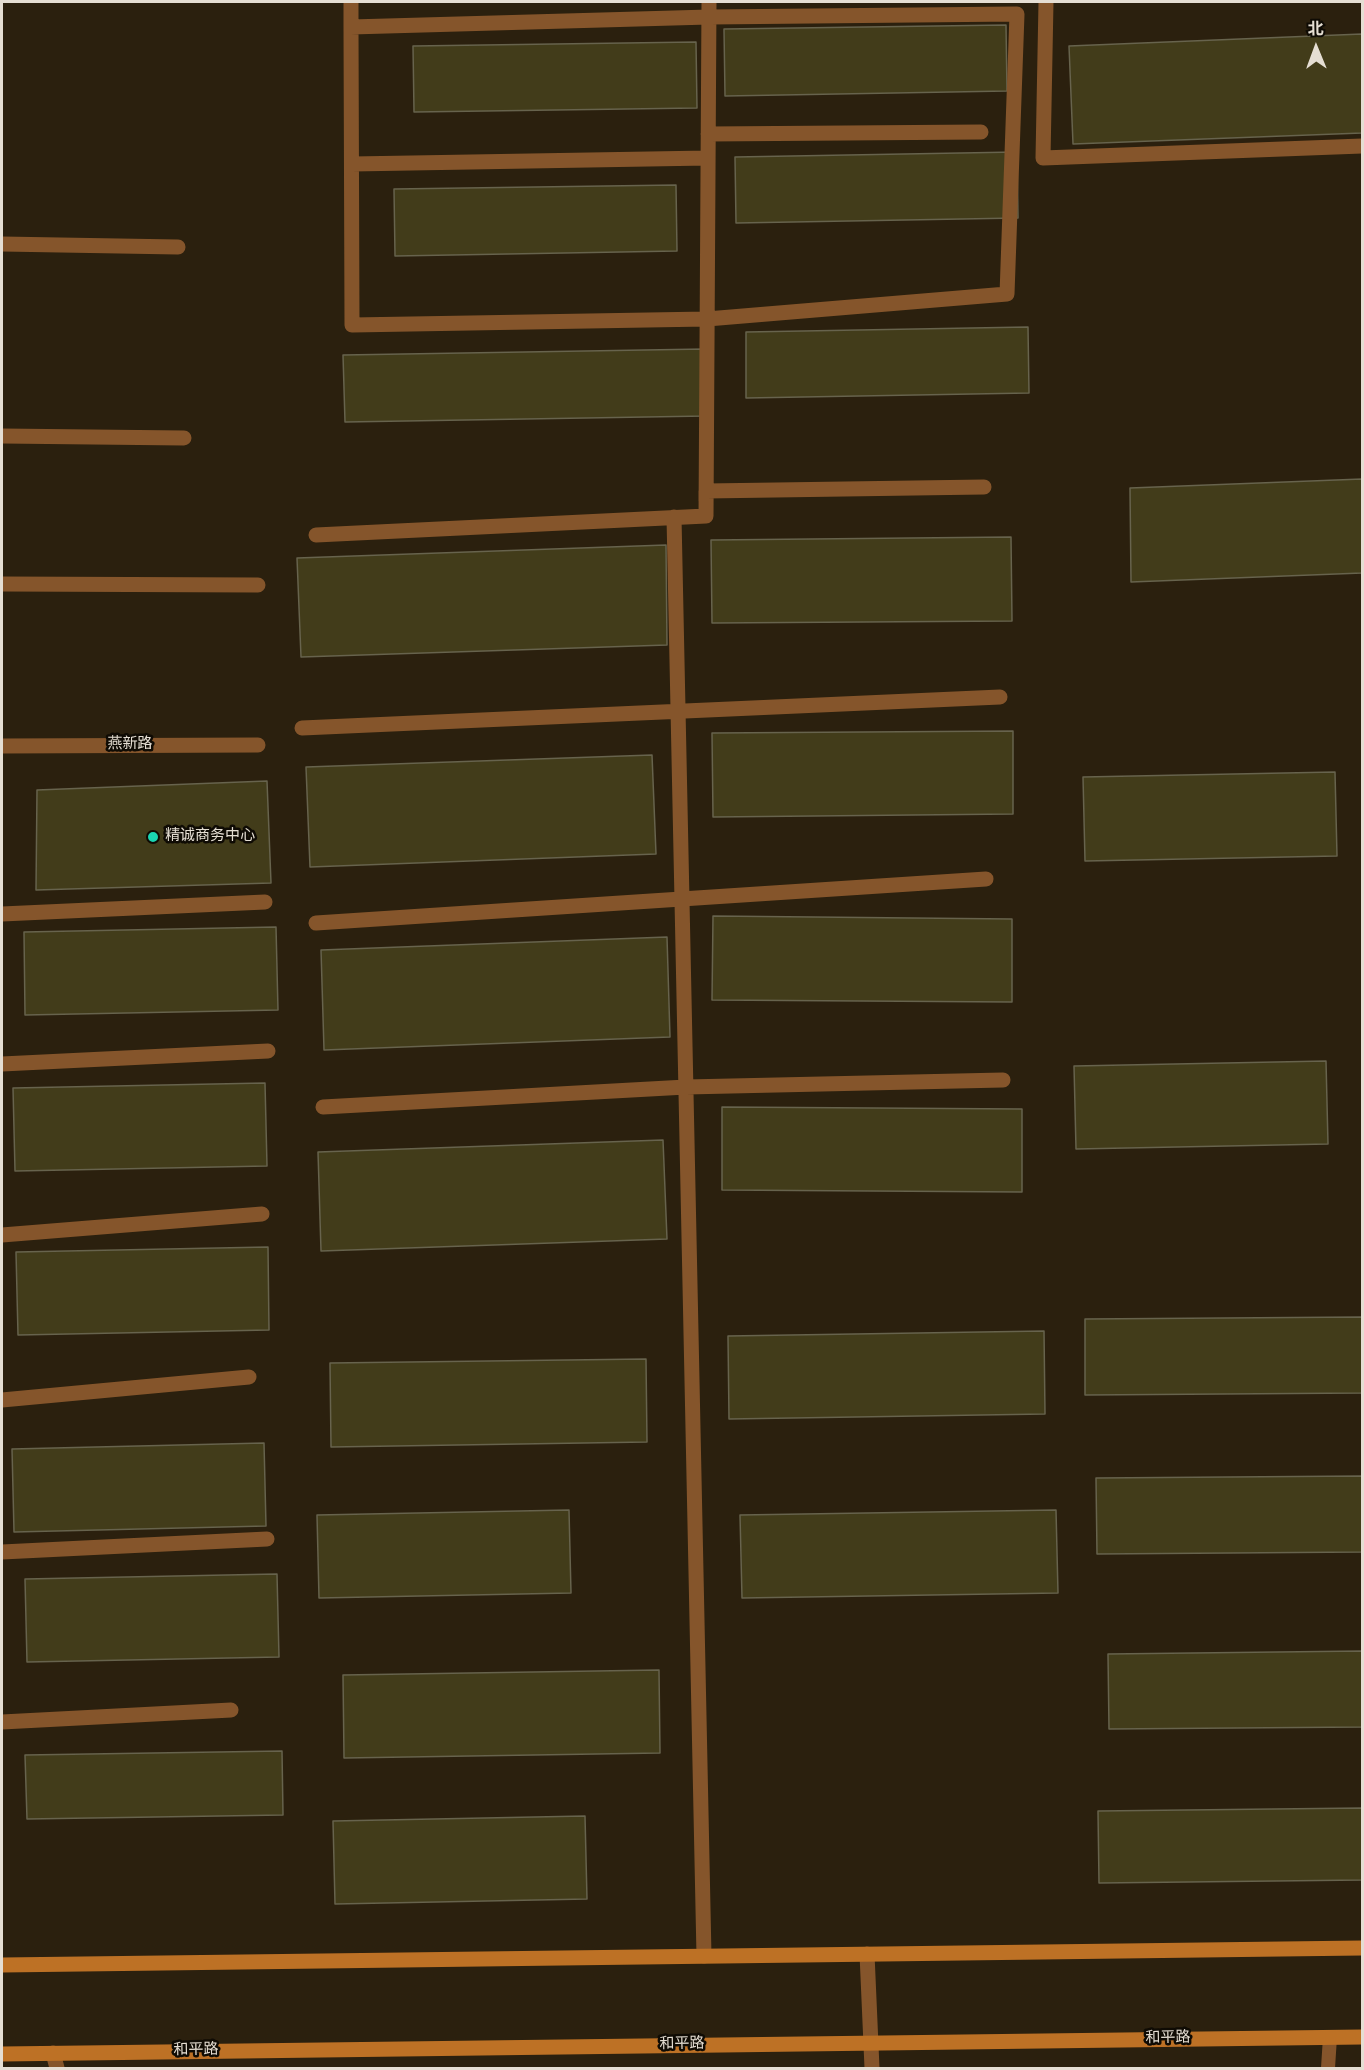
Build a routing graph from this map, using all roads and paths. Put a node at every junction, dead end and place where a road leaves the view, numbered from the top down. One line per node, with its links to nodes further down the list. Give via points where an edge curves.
1 (351, 2): 5 (street)
2 (1046, 2): 8 (street, via 1043,158)
3 (1017, 8): 4 (street); 13 (street, via 1007,294)
4 (709, 9): 5 (street); 7 (street)
5 (351, 27): 10 (street)
6 (981, 132): 7 (street)
7 (708, 134): 9 (street)
8 (1362, 146)
9 (708, 158): 10 (street); 13 (street)
10 (352, 164): 13 (street, via 352,326)
11 (2, 244): 12 (street)
12 (178, 247)
13 (707, 319): 17 (street)
14 (2, 436): 15 (street)
15 (184, 438)
16 (984, 487): 17 (street)
17 (706, 491): 18 (street, via 706,516)
18 (674, 517): 19 (street); 23 (street)
19 (316, 535)
20 (2, 584): 21 (street)
21 (258, 585)
22 (1000, 698): 23 (street)
23 (678, 713): 24 (street); 29 (street)
24 (303, 728)
25 (2, 744): 26 (street, 燕新路); 27 (street)
26 (258, 745)
27 (2, 753)
28 (986, 879): 29 (street)
29 (682, 898): 32 (street); 36 (street)
30 (265, 902): 31 (street)
31 (2, 915)
32 (316, 923)
33 (268, 1051): 34 (street)
34 (2, 1064)
35 (1003, 1080): 36 (street)
36 (686, 1087): 37 (street); 48 (street)
37 (323, 1107)
38 (262, 1214): 39 (street)
39 (2, 1235)
40 (249, 1377): 41 (street)
41 (2, 1400)
42 (267, 1539): 43 (street)
43 (2, 1552)
44 (231, 1710): 45 (street)
45 (2, 1722)
46 (1362, 1948): 47 (main road)
47 (867, 1954): 48 (main road); 52 (street)
48 (704, 1956): 49 (main road)
49 (2, 1965)
50 (1330, 2037): 51 (main road, 和平路); 52 (main road, 和平路); 57 (lane)
51 (1362, 2037)
52 (872, 2043): 53 (main road, 和平路); 56 (street)
53 (53, 2053): 54 (main road, 和平路); 55 (street)
54 (2, 2054)
55 (57, 2068)
56 (872, 2068)
57 (1328, 2068)

